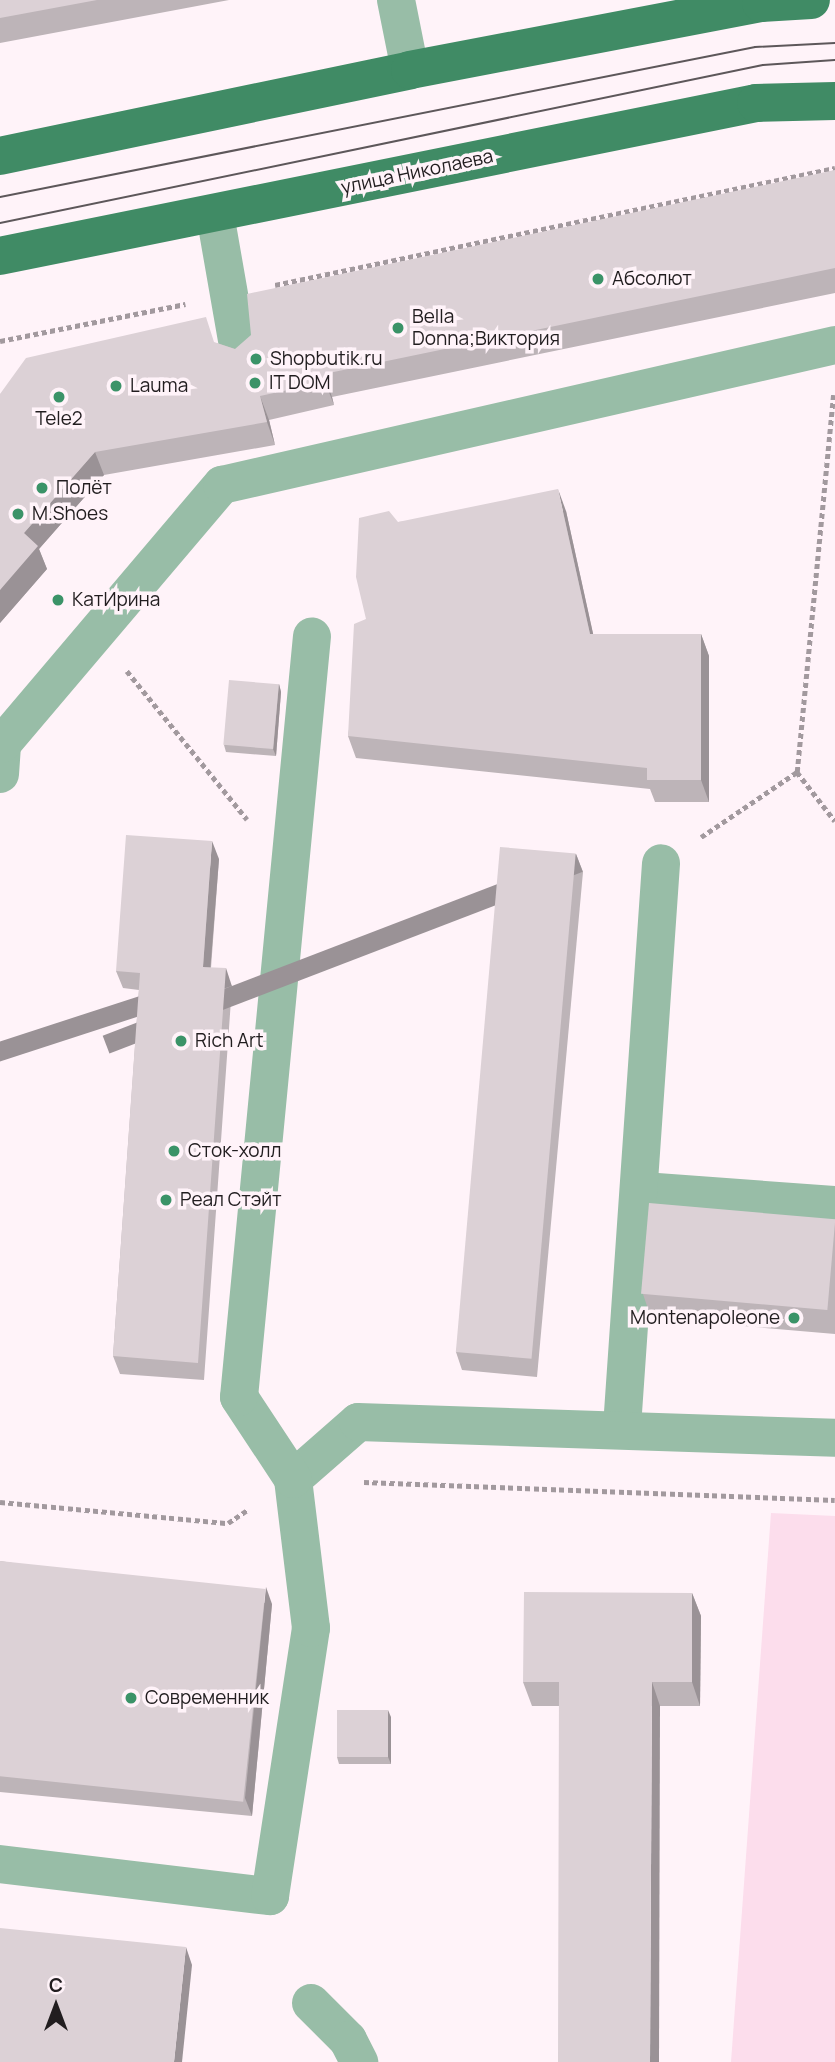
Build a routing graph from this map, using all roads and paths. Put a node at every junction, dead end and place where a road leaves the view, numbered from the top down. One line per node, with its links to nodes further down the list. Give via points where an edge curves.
1 (396, 0): 3 (lane)
2 (811, 0): 3 (main road, via 761,3)
3 (410, 70): 5 (main road)
4 (835, 101): 7 (main road, улица Николаева, via 756,103)
5 (0, 156)
6 (835, 168): 9 (path)
7 (215, 214): 8 (main road, улица Николаева); 9 (lane)
8 (0, 256)
9 (229, 295): 10 (path); 12 (lane)
10 (0, 341)
11 (835, 345): 14 (lane, via 259,462 222,485)
12 (239, 351)
13 (834, 387): 16 (path)
14 (96, 634): 17 (lane, via 2,744); 20 (path)
15 (312, 636): 20 (lane)
16 (797, 772): 18 (path); 19 (path)
17 (0, 774)
18 (835, 821)
19 (661, 863): 21 (lane)
20 (285, 866): 25 (lane, via 239,1397)
21 (642, 1191): 22 (lane); 23 (lane)
22 (835, 1205)
23 (622, 1426): 24 (lane); 25 (lane, via 358,1422)
24 (835, 1438)
25 (293, 1479): 26 (path); 27 (path, via 228,1523); 28 (lane, via 311,1628 270,1896)
26 (835, 1500)
27 (0, 1502)
28 (0, 1864)
29 (311, 2003): 30 (lane, via 348,2040)
30 (359, 2062)

